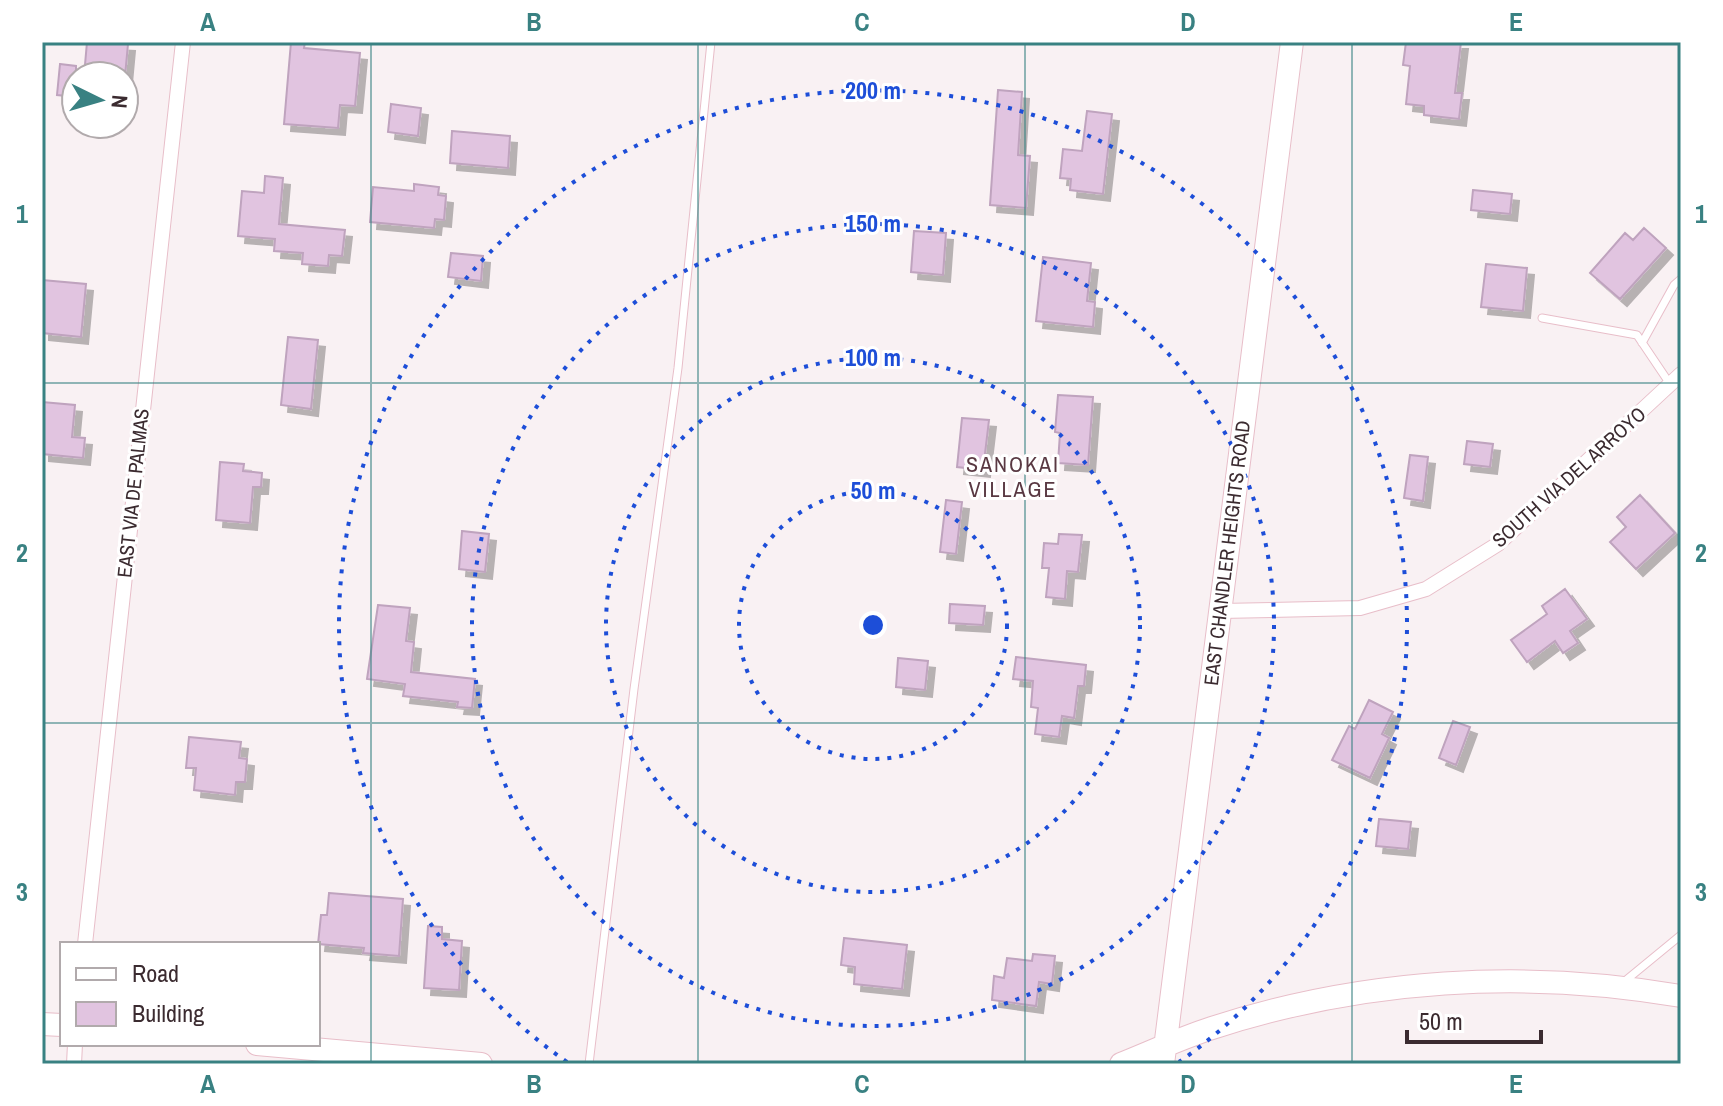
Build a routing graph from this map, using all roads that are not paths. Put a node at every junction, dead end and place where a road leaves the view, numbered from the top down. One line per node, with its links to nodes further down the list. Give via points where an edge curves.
1 (183, 42): 10 (street, EAST VIA DE PALMAS)
2 (711, 42): 16 (lane, via 678,368)
3 (1292, 42): 8 (main road, EAST CHANDLER HEIGHTS ROAD)
4 (1681, 279): 6 (lane)
5 (1542, 318): 6 (lane, via 1637,335)
6 (1642, 343): 7 (lane)
7 (1676, 379): 8 (street, SOUTH VIA DEL ARROYO, via 1498,544 1426,589 1360,608)
8 (1220, 611): 14 (main road, EAST CHANDLER HEIGHTS ROAD)
9 (1681, 935): 11 (lane)
10 (85, 942)
11 (1620, 985): 12 (main road); 14 (main road, via 1467,981 1381,989 1211,1028)
12 (1681, 996)
13 (279, 1046): 15 (main road)
14 (1164, 1055): 17 (main road)
15 (481, 1064)
16 (589, 1064)
17 (1121, 1064)

